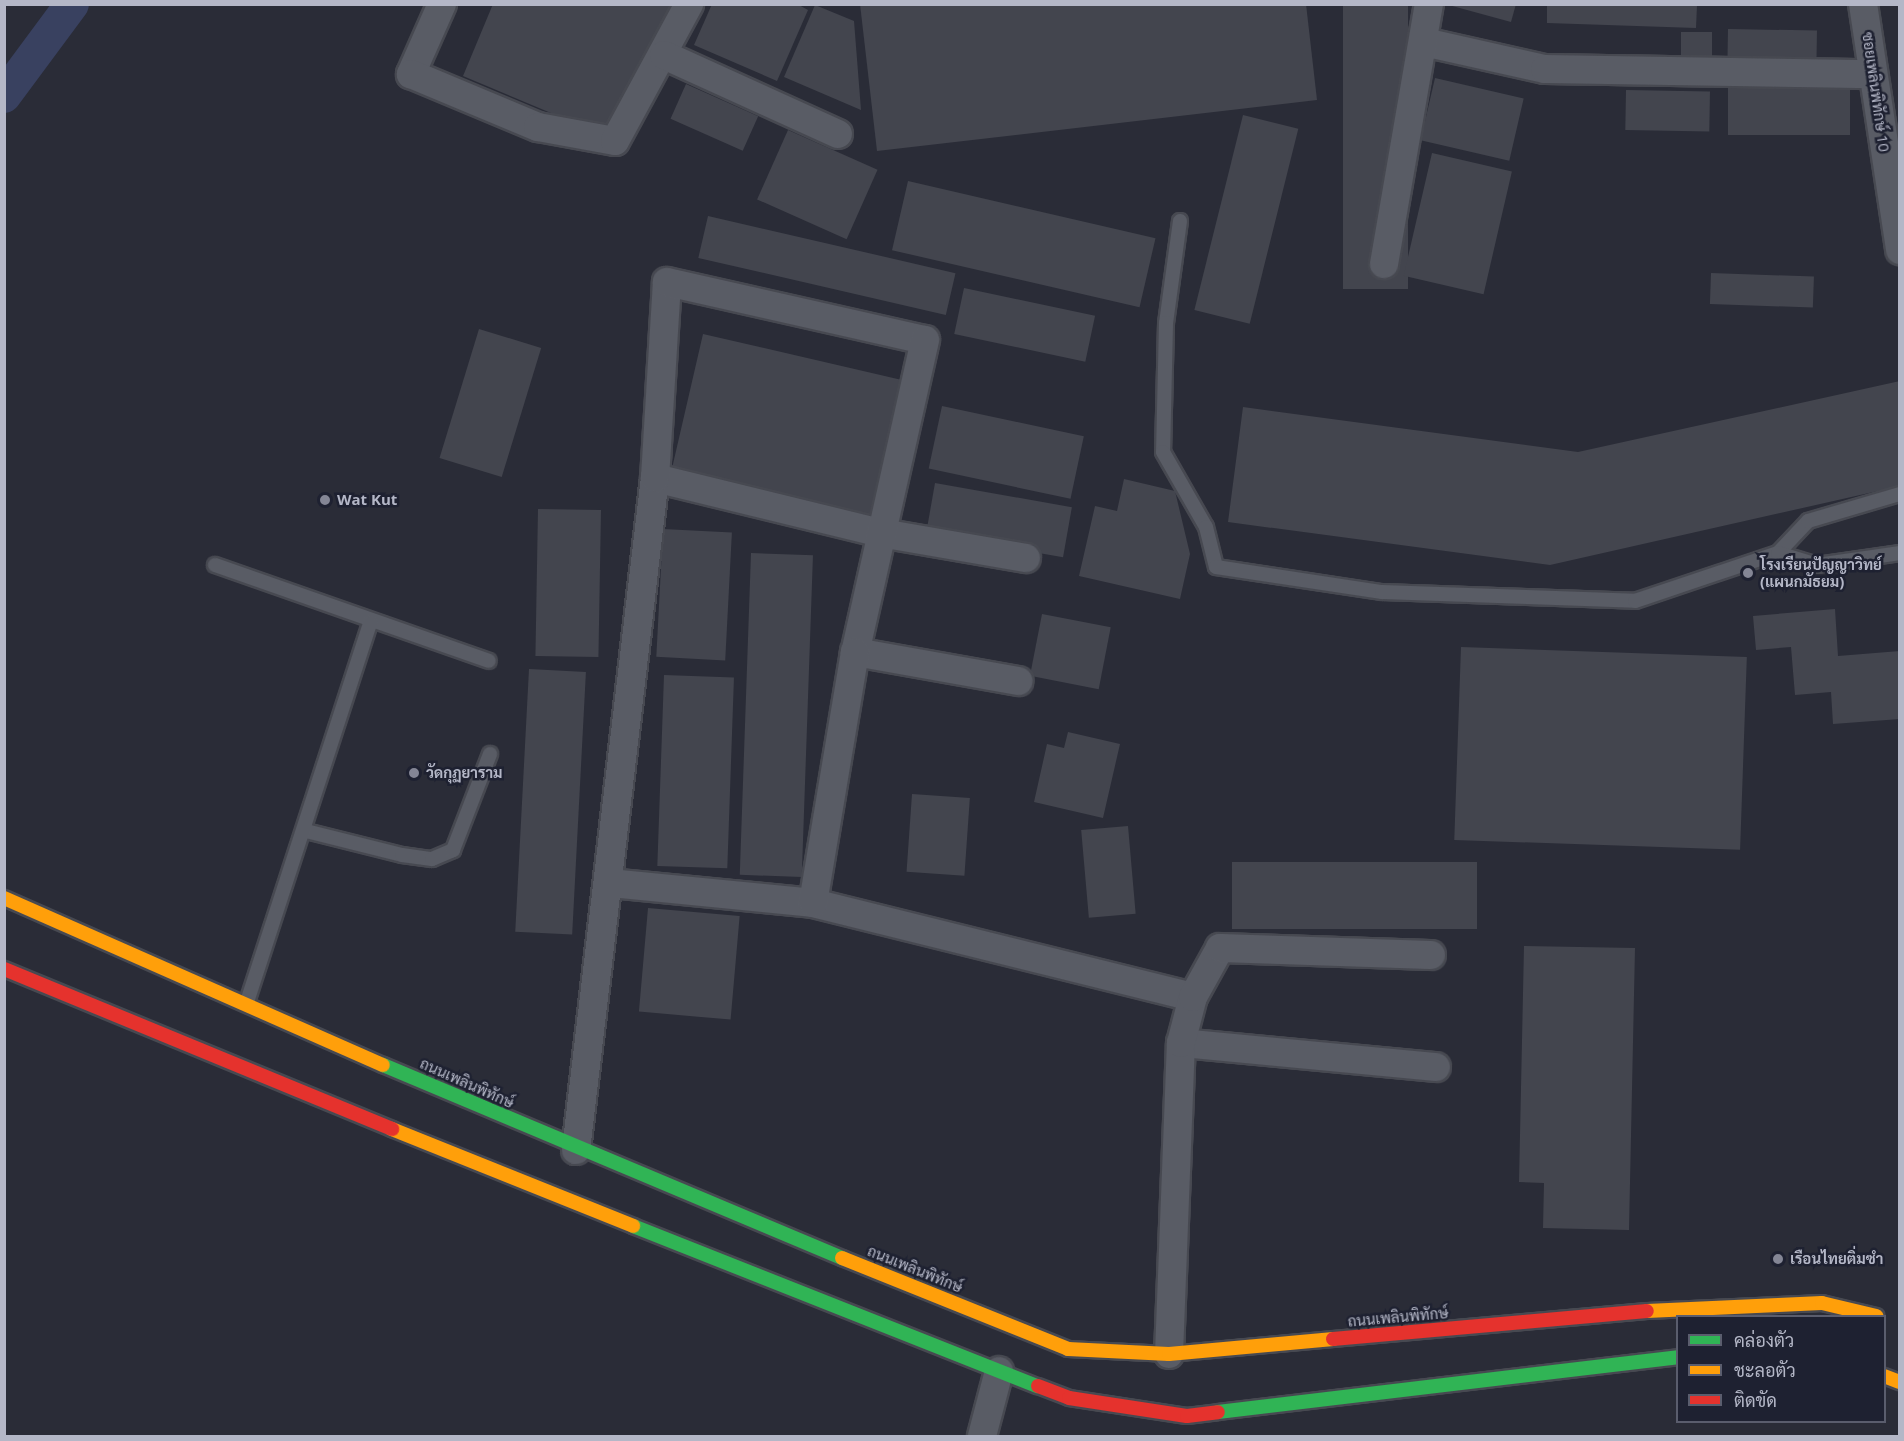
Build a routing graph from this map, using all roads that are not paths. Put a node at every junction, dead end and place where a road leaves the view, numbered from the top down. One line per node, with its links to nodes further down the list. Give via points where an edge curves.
1 (442, 4): 6 (street, via 411,74 538,127 615,141)
2 (689, 4): 6 (street)
3 (1429, 4): 5 (street)
4 (1863, 4): 7 (street, ซอยเพลินพิทักษ์ 10)
5 (1424, 42): 7 (street, via 1545,69); 11 (street)
6 (664, 55): 8 (street)
7 (1873, 74): 10 (street, ซอยเพลินพิทักษ์ 10)
8 (838, 134)
9 (1180, 221): 15 (lane, via 1166,323 1163,452 1206,527 1216,567 1382,592 1635,602)
10 (1899, 250)
11 (1384, 264)
12 (655, 478): 14 (street); 14 (street, via 667,282 925,340); 25 (street)
13 (1899, 494): 15 (lane, via 1808,520)
14 (881, 533): 17 (street); 20 (street)
15 (1778, 553): 16 (lane, via 1817,565)
16 (1899, 553)
17 (1026, 558)
18 (215, 565): 19 (lane)
19 (370, 624): 21 (lane); 24 (lane)
20 (855, 652): 22 (street); 27 (street)
21 (489, 661)
22 (1018, 681)
23 (490, 754): 24 (lane, via 453,850 432,859)
24 (306, 831): 31 (lane)
25 (610, 883): 27 (street); 34 (street)
26 (4, 898): 31 (main road, ถนนเพลินพิทักษ์)
27 (813, 903): 30 (street)
28 (1431, 955): 30 (street, via 1220,948)
29 (4, 969): 38 (main road)
30 (1193, 997): 32 (street)
31 (247, 1002): 34 (main road, ถนนเพลินพิทักษ์)
32 (1181, 1043): 33 (street); 36 (street)
33 (1436, 1067)
34 (576, 1150): 36 (main road, ถนนเพลินพิทักษ์, via 1068,1348)
35 (1868, 1315): 36 (main road, ถนนเพลินพิทักษ์, via 1822,1303 1742,1302)
36 (1169, 1354)
37 (1676, 1357): 38 (main road, via 1187,1416 1069,1398)
38 (999, 1371): 39 (street)
39 (982, 1437)

